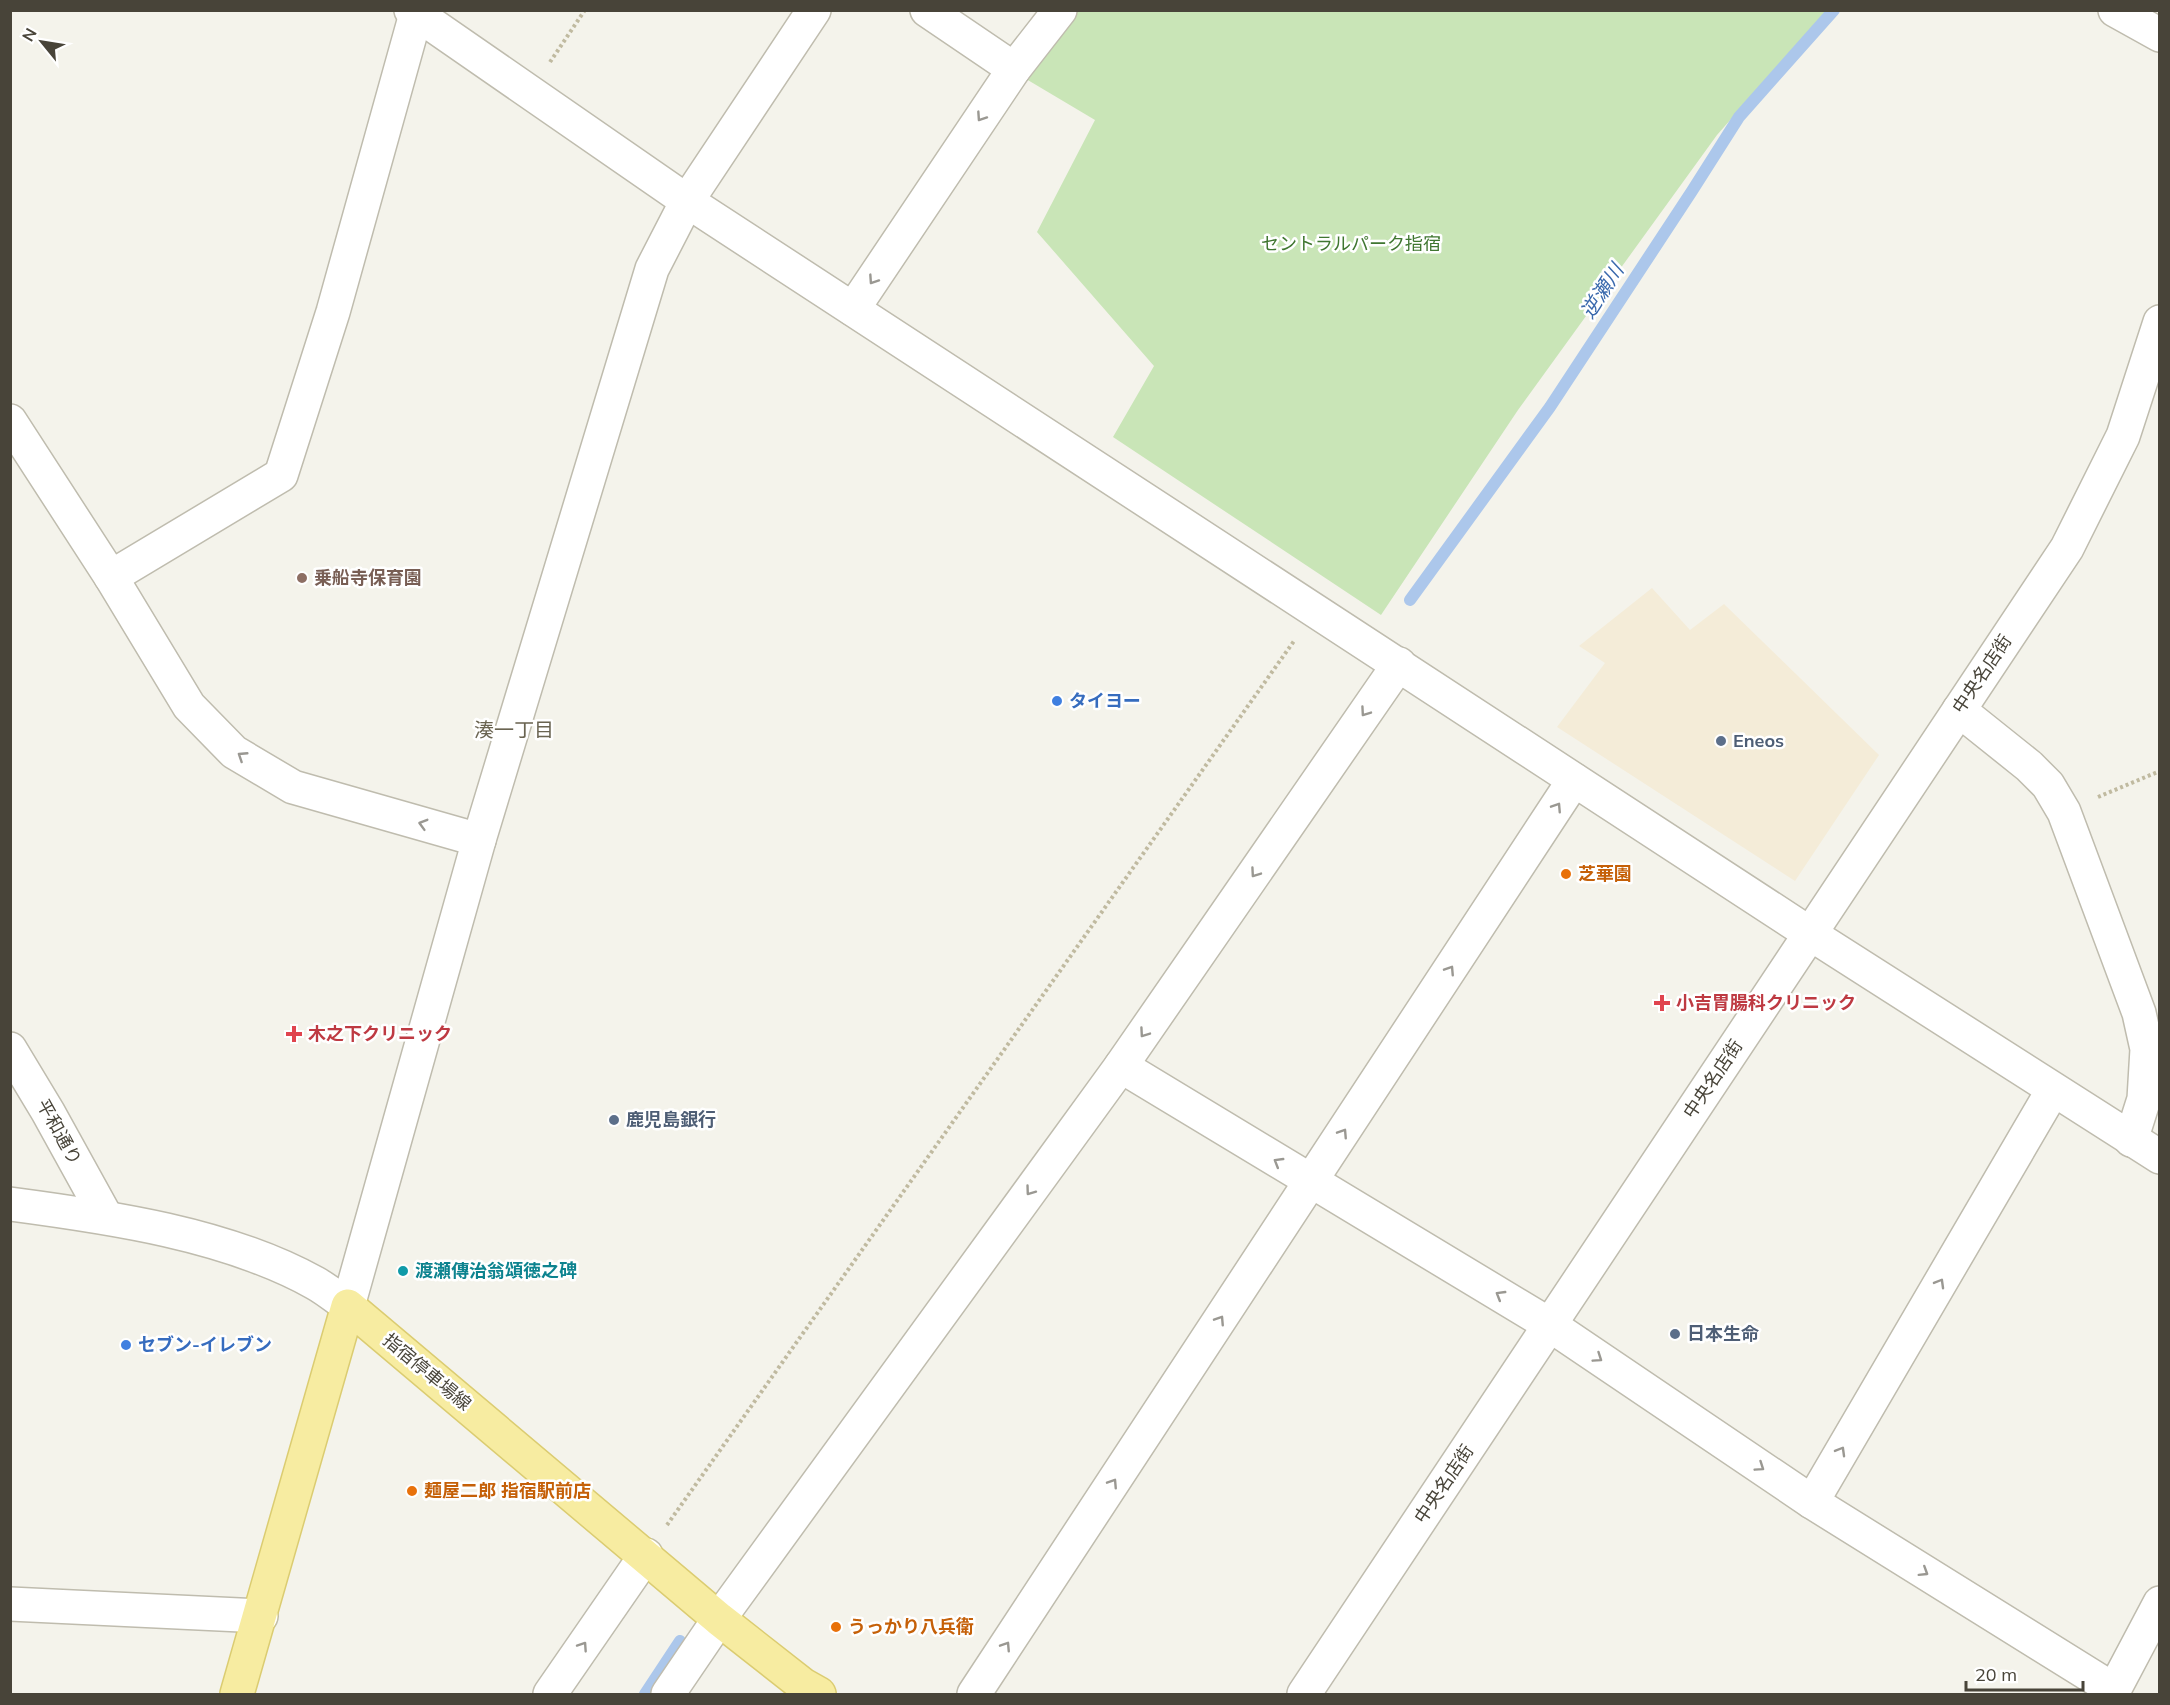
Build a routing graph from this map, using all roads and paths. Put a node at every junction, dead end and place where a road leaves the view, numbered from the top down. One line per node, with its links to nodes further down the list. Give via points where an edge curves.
1 (585, 10): 9 (path)
2 (814, 10): 10 (street)
3 (927, 10): 8 (street)
4 (1060, 10): 8 (street)
5 (2115, 10): 7 (street)
6 (414, 12): 9 (street); 14 (street, via 333,312 281,475)
7 (2160, 35)
8 (1014, 69): 11 (street, one-way to 11)
9 (530, 93): 10 (street)
10 (687, 201): 11 (street); 21 (street, via 652,269)
11 (853, 309): 15 (street)
12 (2160, 322): 17 (street, 中央名店街, via 2123,436 2067,548)
13 (10, 421): 14 (street)
14 (111, 577): 21 (street, one-way to 14, via 292,787 234,752 189,706)
15 (1316, 610): 16 (street); 34 (path)
16 (1399, 664): 19 (street); 24 (street, one-way to 24)
17 (1959, 710): 20 (street, via 2048,784); 22 (street, 中央名店街)
18 (2160, 771): 20 (path)
19 (1574, 780): 22 (street); 28 (street, one-way to 19)
20 (2064, 812): 26 (street, via 2139,1013 2147,1049 2144,1099)
21 (479, 840): 31 (street)
22 (1809, 933): 25 (street); 32 (street, 中央名店街)
23 (10, 1049): 30 (street, 平和通り)
24 (1121, 1066): 28 (street, one-way to 24); 38 (street, one-way to 38)
25 (2053, 1090): 26 (street); 33 (street, one-way to 25)
26 (2132, 1140): 27 (street)
27 (2160, 1157)
28 (1311, 1182): 32 (street, one-way to 28); 44 (street, one-way to 28)
29 (10, 1204): 30 (street)
30 (106, 1217): 31 (street, via 246,1253 316,1284)
31 (348, 1306): 34 (main road, 指宿停車場線); 37 (main road)
32 (1550, 1325): 33 (street, one-way to 33); 45 (street, 中央名店街)
33 (1812, 1502): 39 (street, one-way to 39)
34 (645, 1555): 38 (main road, 指宿停車場線); 41 (street, one-way to 34)
35 (2160, 1603): 39 (street)
36 (10, 1604): 37 (street)
37 (261, 1616): 40 (main road)
38 (719, 1619): 42 (street); 43 (main road, 指宿停車場線)
39 (2114, 1692)
40 (237, 1695)
41 (550, 1695)
42 (668, 1695)
43 (819, 1695)
44 (974, 1695)
45 (1304, 1695)

